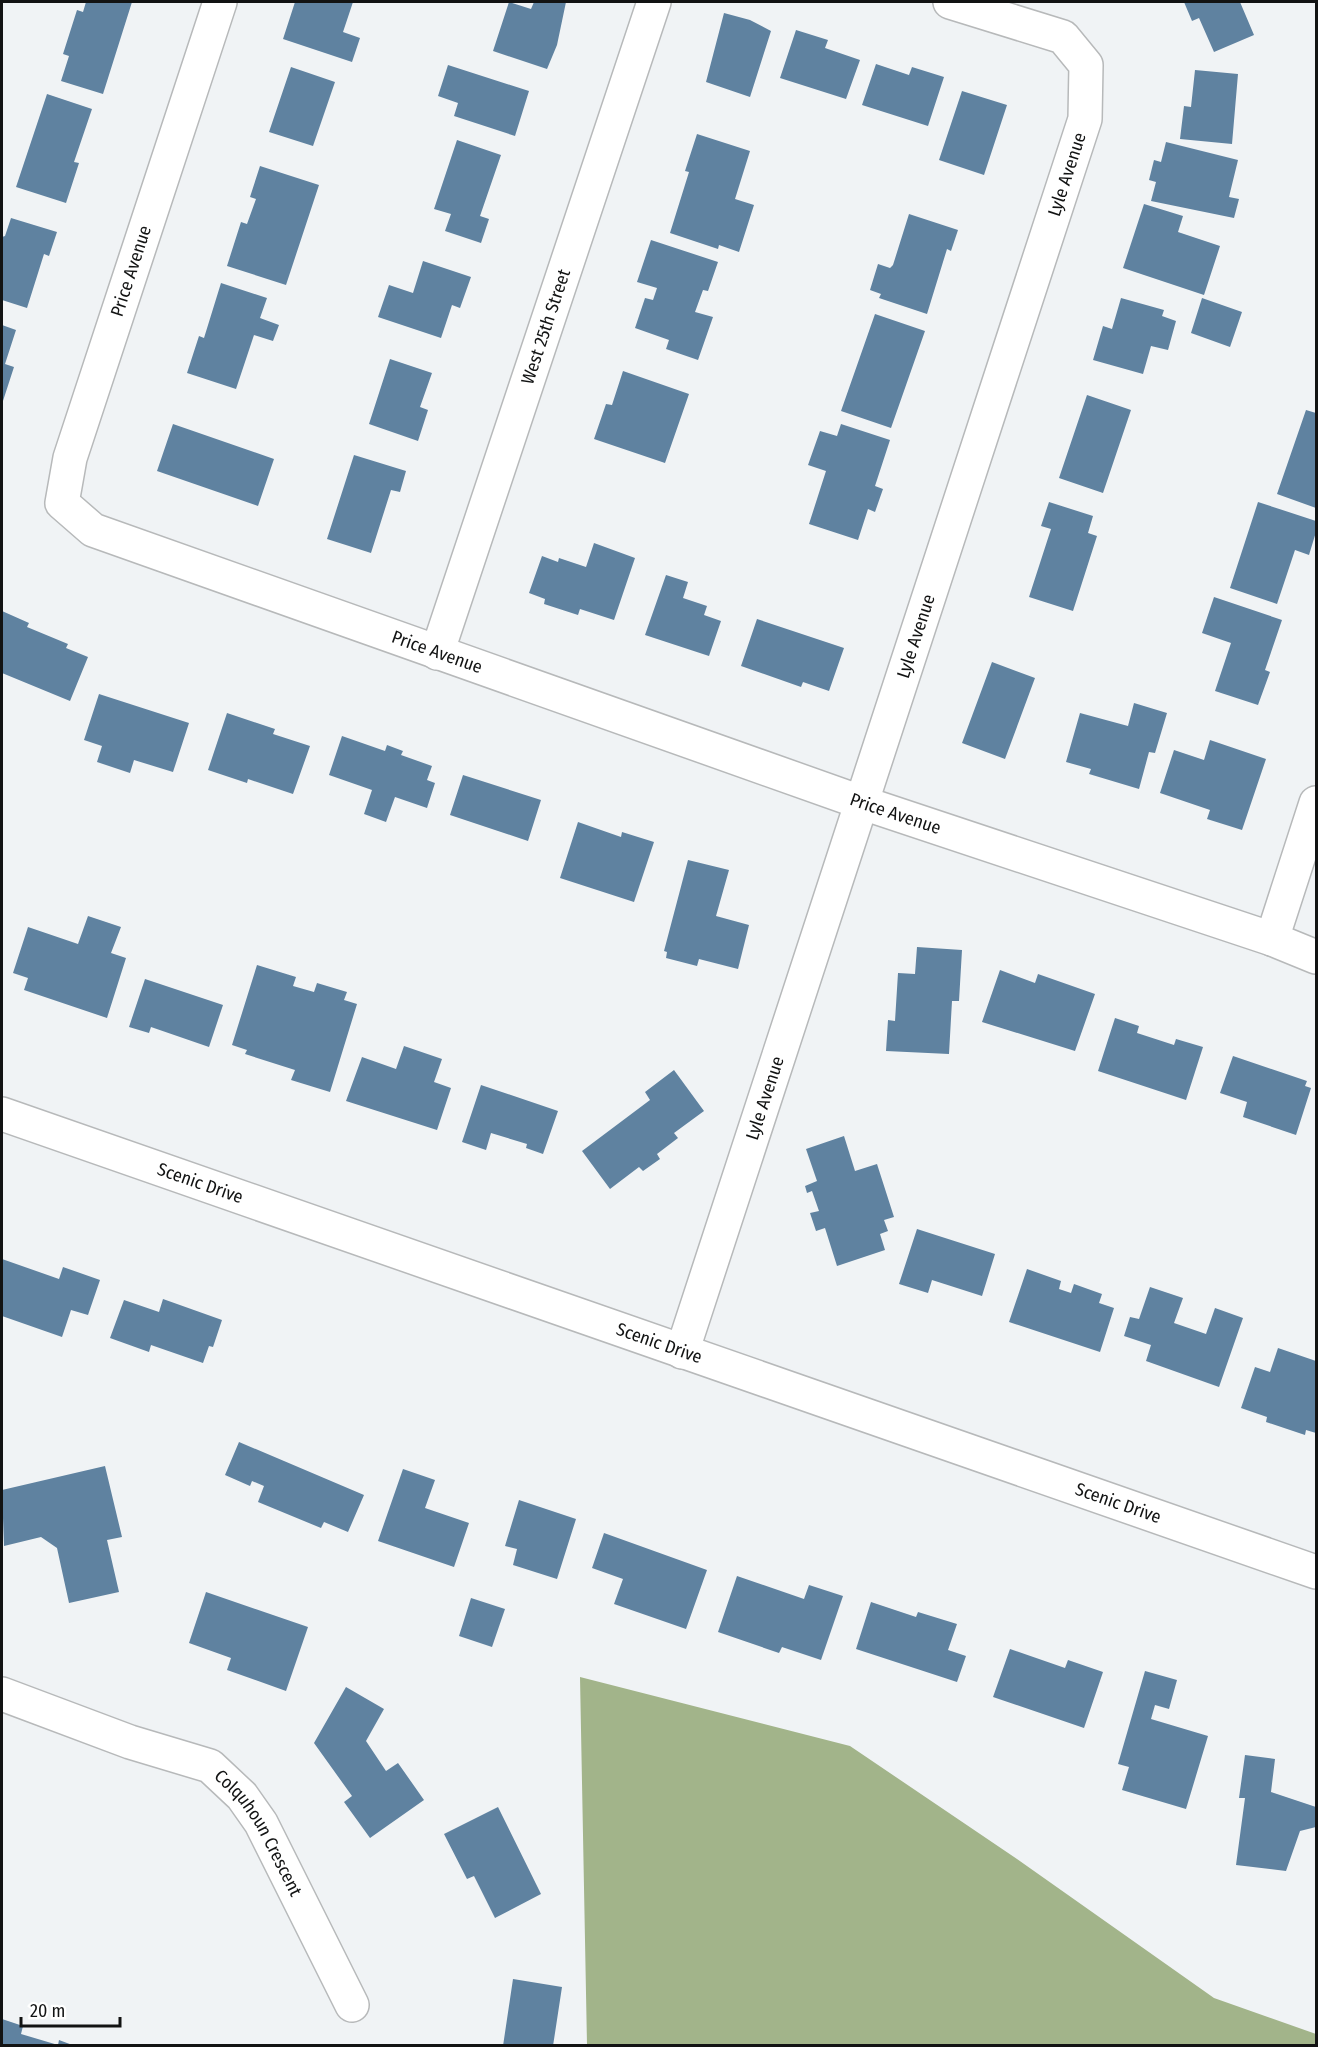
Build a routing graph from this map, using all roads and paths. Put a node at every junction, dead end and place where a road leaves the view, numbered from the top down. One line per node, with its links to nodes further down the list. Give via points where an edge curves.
1 (220, 2): 4 (street, Price Avenue, via 70,458 62,503 93,530)
2 (654, 2): 4 (street, West 25th Street)
3 (950, 2): 5 (street, Lyle Avenue, via 1063,37 1086,65 1085,119)
4 (437, 653): 5 (street, Price Avenue)
5 (863, 803): 7 (street, Price Avenue); 10 (street, Lyle Avenue)
6 (1317, 803): 7 (street)
7 (1272, 939): 8 (street, Price Avenue)
8 (1317, 957)
9 (2, 1114): 10 (street, Scenic Drive)
10 (682, 1352): 11 (street, Scenic Drive)
11 (1317, 1572)
12 (2, 1694): 13 (street, Colquhoun Crescent, via 130,1742 210,1766 242,1796 261,1823)
13 (352, 2005)

